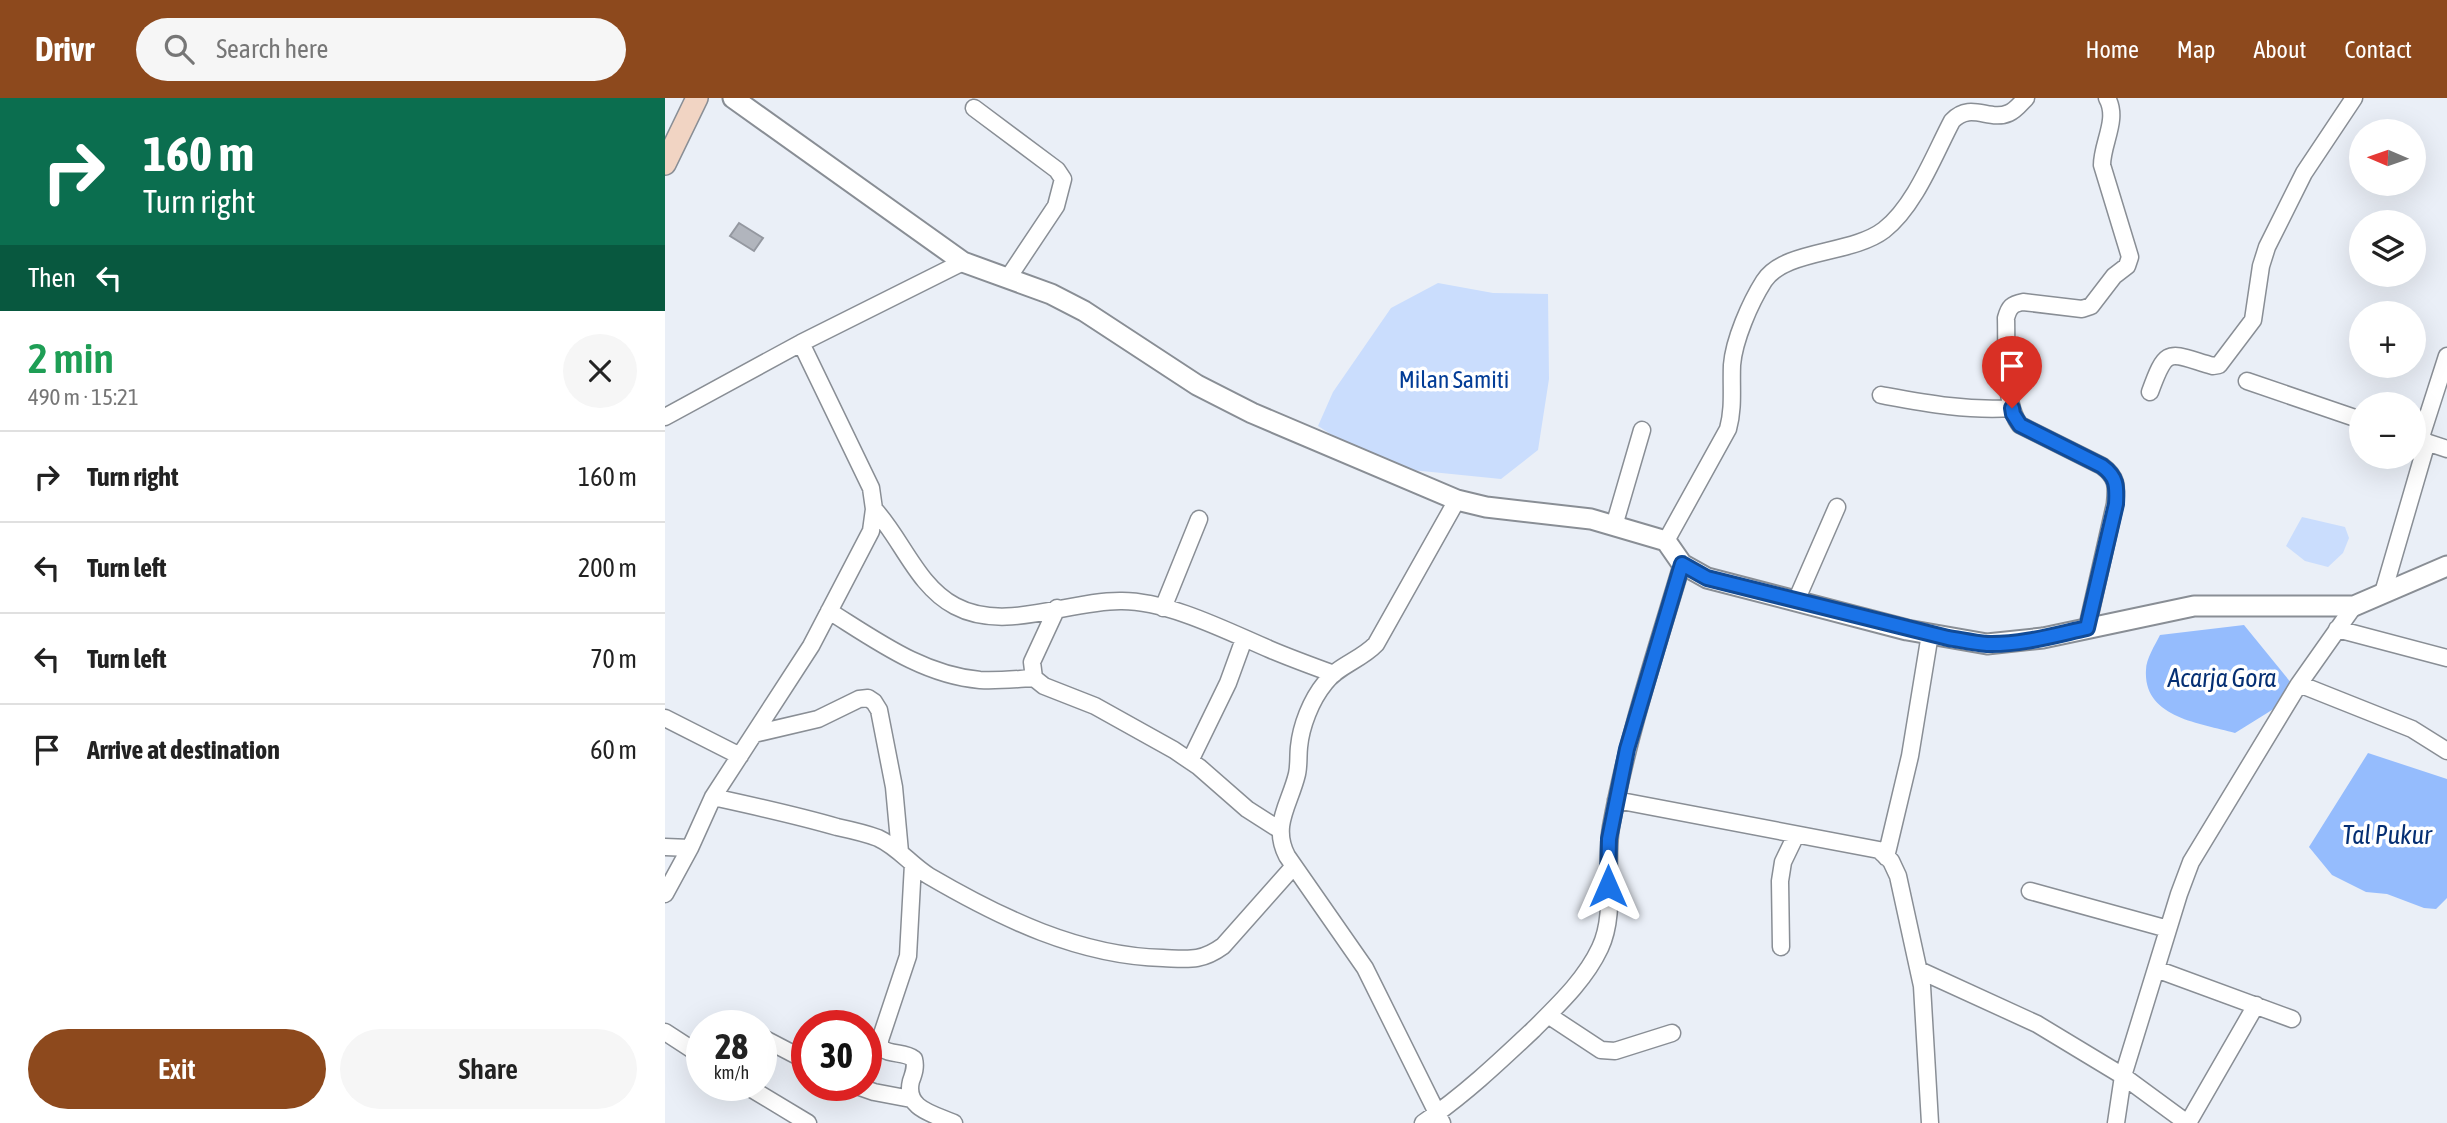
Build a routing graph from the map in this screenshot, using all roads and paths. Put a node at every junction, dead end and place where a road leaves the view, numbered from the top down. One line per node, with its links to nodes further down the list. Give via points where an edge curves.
1 (697, 98): 7 (main road)
2 (733, 98): 8 (street)
3 (2026, 98): 28 (street, via 2009,113 1958,114 1905,208 1885,229 1864,243 1787,262 1769,276 1735,346 1728,429)
4 (2107, 98): 15 (street, via 2112,117 2102,166 2130,257 2091,306 2082,309 2024,302 2009,309)
5 (2354, 98): 13 (street, via 2310,162 2267,247 2253,320 2219,365 2176,355 2167,358)
6 (974, 108): 9 (street, via 1063,179 1056,206)
7 (665, 163)
8 (963, 262): 9 (street); 10 (street)
9 (1008, 278): 23 (street, via 1084,311 1197,385 1252,413)
10 (801, 343): 17 (street); 25 (street, via 871,488)
11 (2447, 356): 18 (street)
12 (2247, 381): 16 (street)
13 (2150, 392)
14 (1881, 395): 15 (street, via 1953,408)
15 (2012, 408): 37 (street, via 2020,425 2102,466 2117,483)
16 (2349, 416)
17 (665, 417)
18 (2426, 421)
19 (1642, 430): 27 (street)
20 (2426, 442): 21 (street)
21 (2447, 449)
22 (2413, 469): 31 (street)
23 (1457, 500): 27 (street); 42 (street, via 1376,644)
24 (1837, 507): 32 (street)
25 (874, 509): 34 (street, via 924,580 958,608 987,617 1016,617); 36 (street, via 871,531)
26 (1199, 519): 35 (street)
27 (1614, 526): 28 (street)
28 (1666, 541): 29 (street)
29 (1682, 564): 32 (street, via 1707,578); 51 (street)
30 (2447, 566): 31 (street)
31 (2383, 593): 33 (street)
32 (1796, 601): 39 (street)
33 (2354, 606): 37 (street, via 2194,606); 38 (street)
34 (1057, 608): 35 (street, via 1121,600); 43 (street, via 1032,662)
35 (1163, 608): 40 (street)
36 (829, 611): 43 (street, via 895,653 945,674 979,680); 46 (street)
37 (2087, 628): 39 (street, via 1987,644)
38 (2337, 629): 41 (street); 44 (street)
39 (1930, 634): 57 (street, via 1910,756)
40 (1244, 639): 42 (street); 49 (street)
41 (2447, 658)
42 (1334, 674): 52 (street, via 1319,691 1302,729 1298,772)
43 (1034, 678): 49 (street, via 1095,706)
44 (2299, 684): 47 (street, via 2412,729); 62 (street, via 2194,856)
45 (665, 718): 48 (street)
46 (754, 734): 48 (street); 56 (street, via 818,719 859,699 874,702 894,787)
47 (2447, 751)
48 (740, 756): 50 (street)
49 (1190, 761): 52 (street)
50 (713, 797): 55 (street); 56 (street, via 877,837)
51 (1616, 800): 53 (street); 67 (street, via 1608,858 1608,926 1600,949 1571,993)
52 (1280, 830): 59 (street, via 1280,843)
53 (1796, 835): 57 (street, via 1879,850); 63 (street, via 1780,881)
54 (665, 847): 55 (street)
55 (690, 848): 61 (street)
56 (900, 852): 58 (street)
57 (1886, 857): 65 (street, via 1898,876)
58 (913, 864): 59 (street, via 987,908 1081,947 1132,957 1198,959 1223,946); 74 (street, via 908,956 880,1040 885,1051 913,1059)
59 (1294, 866): 76 (street, via 1365,968)
60 (2030, 891): 62 (street)
61 (665, 894)
62 (2168, 929): 64 (street)
63 (1781, 947)
64 (2156, 969): 66 (street); 72 (street)
65 (1919, 970): 72 (street, via 2037,1024); 80 (street)
66 (2256, 1005): 68 (street); 82 (street)
67 (1548, 1015): 70 (street, via 1601,1050 1615,1051); 76 (street)
68 (2292, 1018)
69 (665, 1032): 71 (street)
70 (1672, 1033)
71 (686, 1046)
72 (2123, 1076): 81 (street); 82 (street)
73 (882, 1094): 74 (street)
74 (911, 1099): 78 (street, via 918,1107)
75 (772, 1101): 77 (street)
76 (1440, 1118): 79 (street)
77 (808, 1123)
78 (954, 1123)
79 (1423, 1123)
80 (1930, 1123)
81 (2116, 1123)
82 (2188, 1123)

